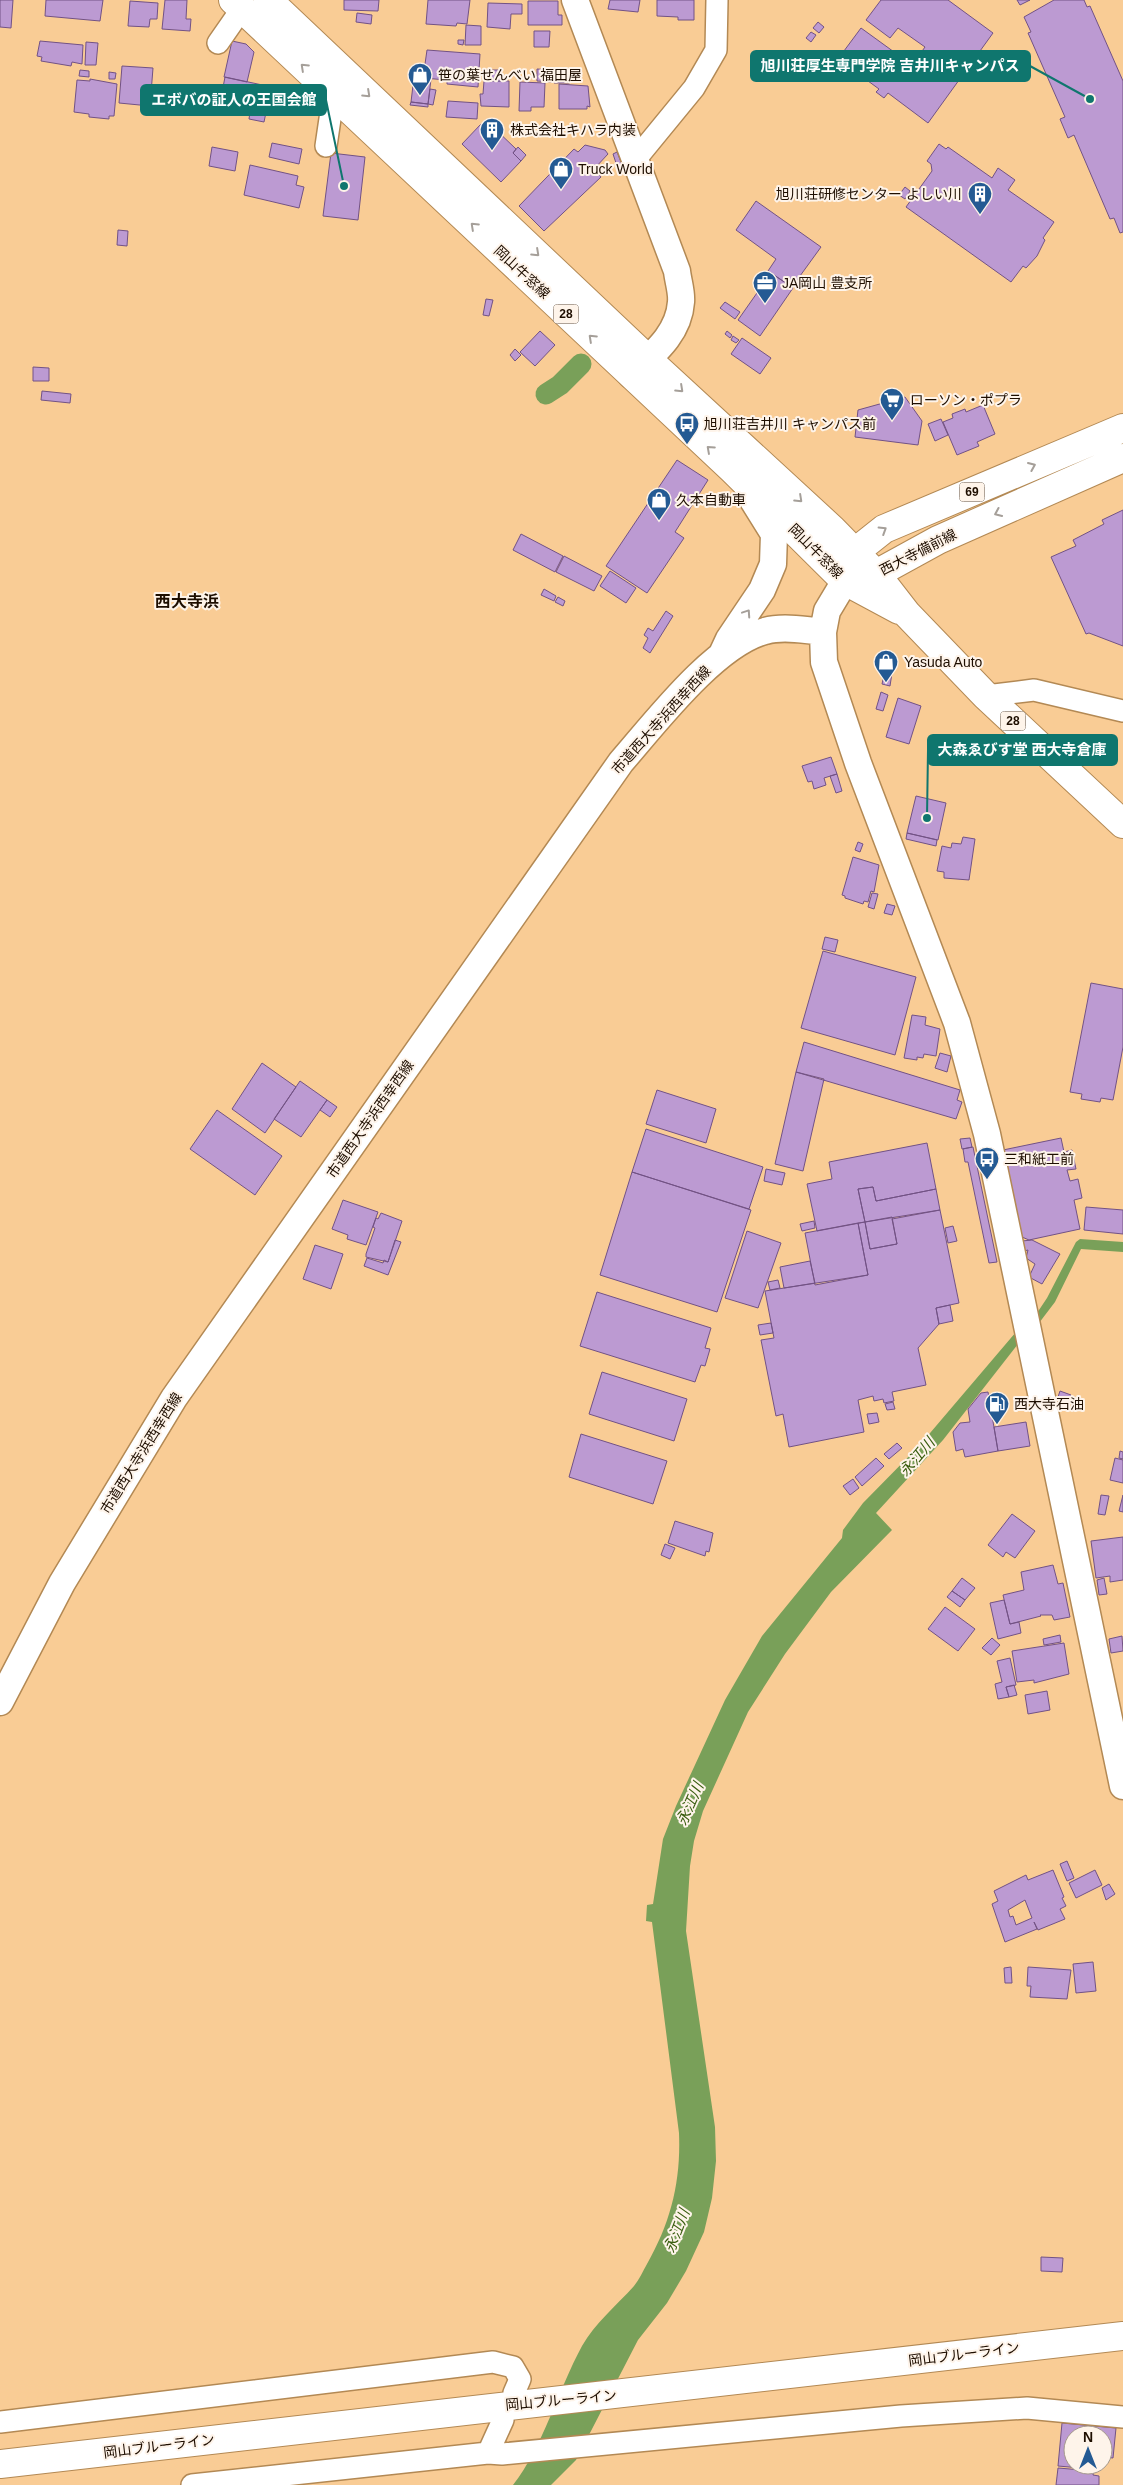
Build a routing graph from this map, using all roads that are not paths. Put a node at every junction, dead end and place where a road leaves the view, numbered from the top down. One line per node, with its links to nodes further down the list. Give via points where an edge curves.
1 (575, 0): 7 (street)
2 (717, 0): 7 (street, via 716,50 694,88)
3 (249, 4): 4 (street); 5 (main road, 岡山牛窓線 / 28, one-way to 3); 8 (main road, 岡山牛窓線 / 28, one-way to 8)
4 (218, 43)
5 (342, 102): 6 (street, via 331,112); 8 (main road, 岡山牛窓線 / 28, one-way to 5)
6 (326, 146)
7 (635, 160): 8 (street, via 677,271 681,302 676,325 664,344)
8 (639, 367): 11 (main road, 岡山牛窓線 / 28, one-way to 8); 12 (main road, 岡山牛窓線 / 28, one-way to 12)
9 (1123, 428): 13 (main road, 69, one-way to 9, via 884,528)
10 (1123, 458): 14 (main road, 西大寺備前線 / 69, one-way to 14, via 938,540)
11 (733, 470): 15 (main road, 岡山牛窓線 / 28); 18 (street, one-way to 11, via 762,590 773,564 774,534)
12 (832, 528): 13 (main road, 岡山牛窓線 / 28); 15 (street)
13 (855, 552): 14 (main road, 岡山牛窓線 / 28); 15 (main road, 69)
14 (876, 574): 15 (main road, 西大寺備前線 / 69); 16 (main road, 岡山牛窓線 / 28)
15 (844, 581): 16 (main road, 岡山牛窓線 / 28); 17 (street, via 827,611)
16 (907, 614): 19 (main road, 岡山牛窓線 / 28)
17 (823, 632): 18 (street, 市道西大寺浜西幸西線, via 765,631); 23 (street, via 824,662 858,763 956,1023 987,1134)
18 (722, 655): 22 (street, 市道西大寺浜西幸西線, via 706,667 621,762 204,1354 133,1463 83,1548)
19 (986, 696): 20 (street, via 1034,690); 21 (main road, 岡山牛窓線 / 28)
20 (1123, 711)
21 (1123, 824)
22 (0, 1702)
23 (1123, 1786)
24 (1114, 2337): 25 (main road, 岡山ブルーライン, via 637,2393)
25 (520, 2398): 28 (street, via 520,2379 512,2367 493,2362); 30 (main road, 岡山ブルーライン)
26 (1123, 2416): 29 (street, via 1027,2408 901,2416)
27 (502, 2420): 29 (street)
28 (0, 2422)
29 (495, 2453): 31 (street)
30 (0, 2464)
31 (192, 2485)

